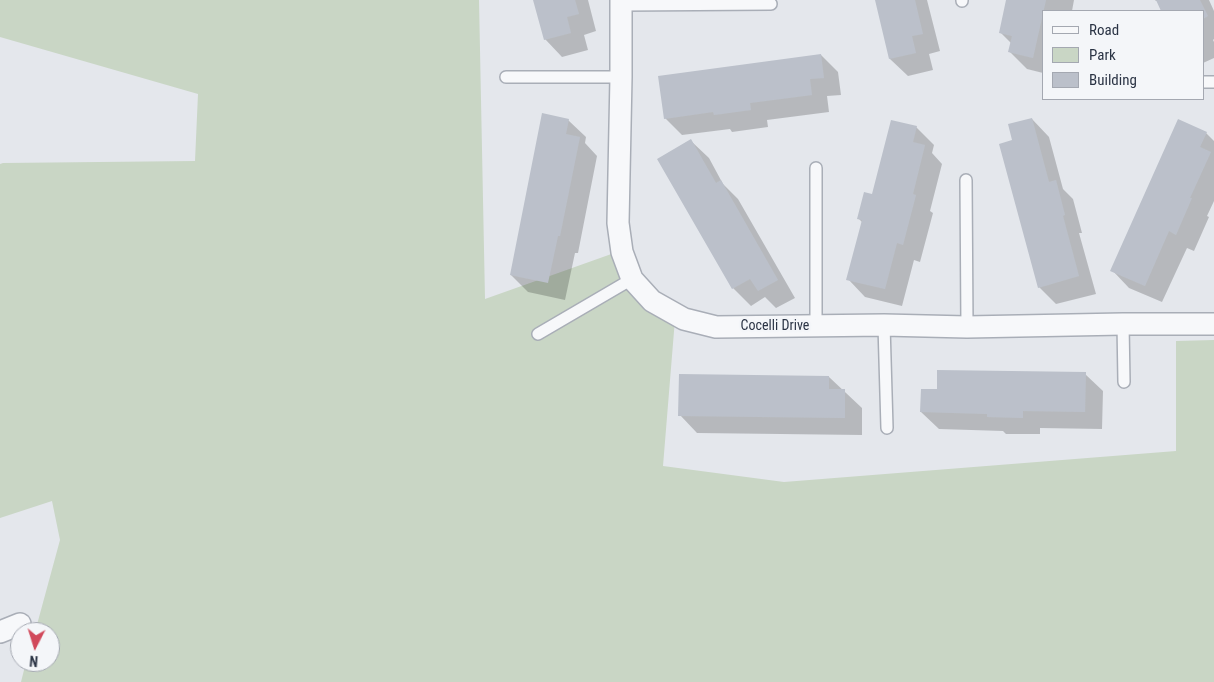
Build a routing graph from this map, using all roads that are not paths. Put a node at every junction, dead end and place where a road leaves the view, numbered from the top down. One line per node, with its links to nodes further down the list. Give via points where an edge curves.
1 (621, 2): 2 (lane); 4 (street, Cocelli Drive)
2 (771, 4)
3 (506, 77): 4 (lane)
4 (621, 77): 7 (street, Cocelli Drive, via 618,223 622,252)
5 (816, 168): 11 (lane)
6 (966, 180): 12 (lane)
7 (632, 279): 11 (street, Cocelli Drive, via 652,301 684,319 716,327); 13 (lane)
8 (1123, 324): 9 (street, Cocelli Drive); 12 (street, Cocelli Drive); 14 (lane)
9 (1214, 324)
10 (884, 325): 11 (street, Cocelli Drive); 12 (street, Cocelli Drive); 15 (lane)
11 (816, 326)
12 (968, 327)
13 (538, 334)
14 (1124, 382)
15 (887, 428)

